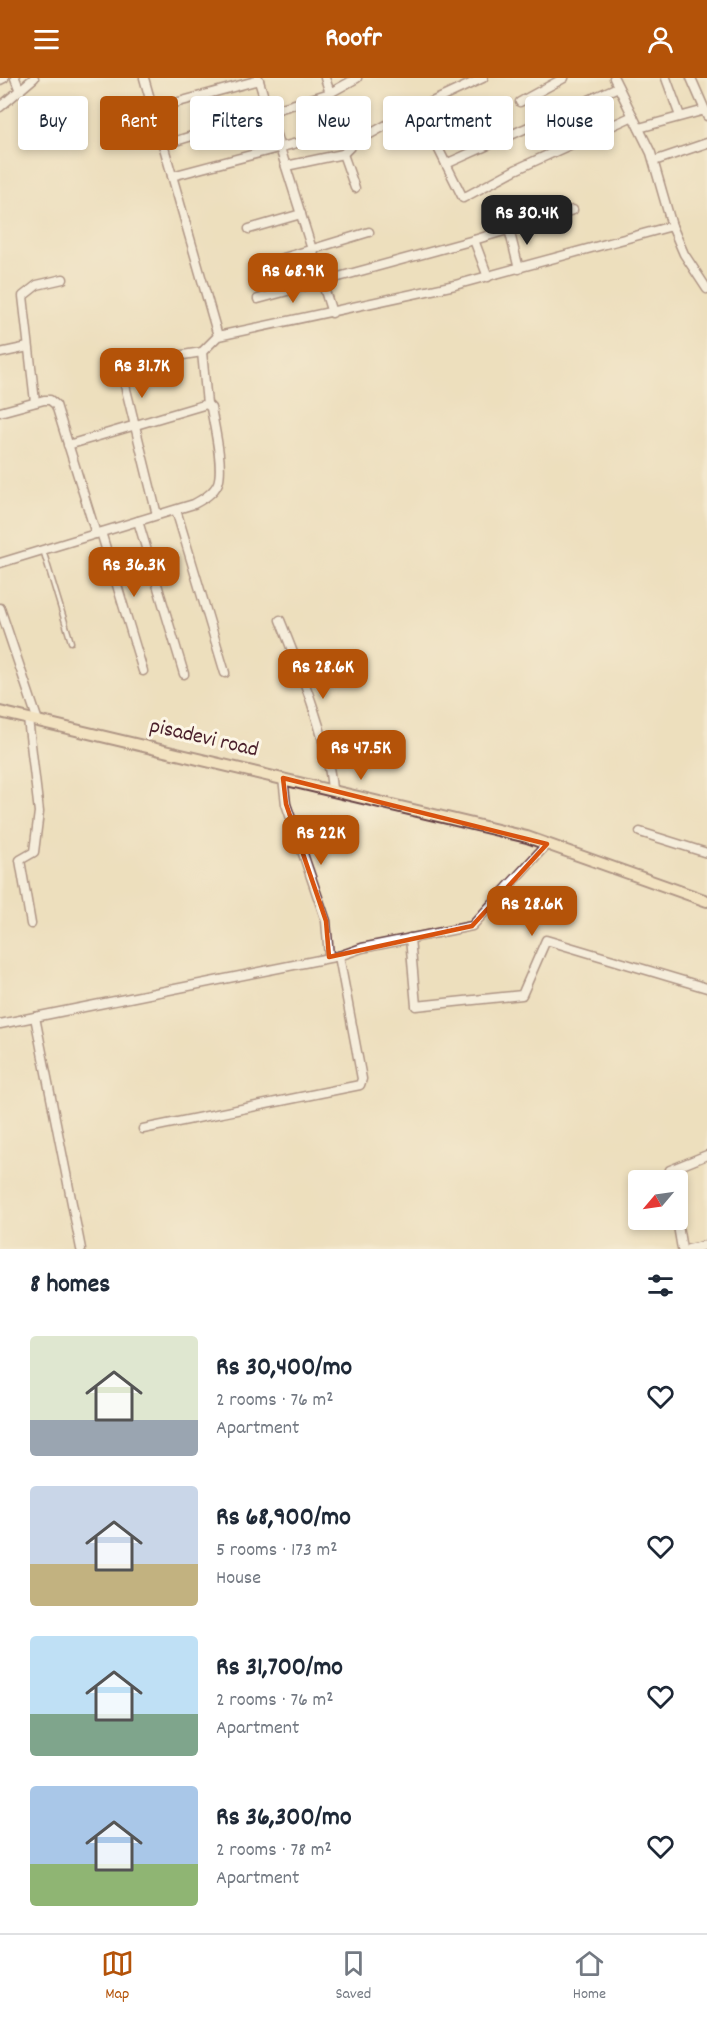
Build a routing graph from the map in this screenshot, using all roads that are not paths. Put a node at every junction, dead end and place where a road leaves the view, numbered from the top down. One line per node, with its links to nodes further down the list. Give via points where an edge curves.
1 (4, 78): 13 (street)
2 (15, 78): 15 (street)
3 (33, 78): 15 (street)
4 (144, 78): 17 (street)
5 (325, 78): 16 (street)
6 (357, 78): 16 (street)
7 (483, 78): 19 (street)
8 (564, 78): 21 (street)
9 (614, 78): 14 (street)
10 (666, 78): 25 (street)
11 (691, 78): 24 (street)
12 (259, 79): 18 (street); 20 (street)
13 (0, 80)
14 (618, 87): 26 (street); 36 (street)
15 (20, 91): 22 (street)
16 (330, 93): 23 (street)
17 (149, 96)
18 (264, 96)
19 (444, 96)
20 (178, 102)
21 (520, 102)
22 (0, 107)
23 (284, 107)
24 (706, 113): 25 (street)
25 (680, 116): 28 (street)
26 (633, 117): 28 (street); 36 (street, via 463,198)
27 (383, 127): 34 (street, via 354,143)
28 (639, 128): 35 (street)
29 (707, 143): 35 (street)
30 (164, 150): 38 (street)
31 (269, 150): 38 (street)
32 (281, 150): 37 (street)
33 (440, 150): 36 (street)
34 (343, 154): 37 (street); 39 (street)
35 (654, 161): 42 (street)
36 (447, 164)
37 (286, 166): 41 (street)
38 (172, 176): 56 (street)
39 (355, 188)
40 (573, 210): 44 (street)
41 (301, 214): 43 (street); 47 (street)
42 (672, 226): 49 (street); 53 (street, via 684,254)
43 (249, 229)
44 (509, 229): 46 (street); 49 (street)
45 (369, 232): 47 (street)
46 (474, 240): 50 (street); 52 (street)
47 (312, 251): 48 (street); 52 (street)
48 (254, 267)
49 (519, 269): 50 (street)
50 (488, 277): 55 (street)
51 (63, 279): 57 (street, via 37,285 23,296)
52 (322, 283): 54 (street); 55 (street)
53 (707, 289)
54 (258, 300)
55 (332, 312): 56 (street)
56 (218, 336): 58 (street)
57 (28, 346): 59 (street); 60 (street)
58 (202, 352): 61 (street); 63 (street, via 120,365)
59 (0, 353)
60 (35, 402): 62 (street); 64 (street, via 50,400 56,405)
61 (207, 404): 63 (street); 65 (street, via 219,444 219,482 207,497)
62 (0, 412)
63 (134, 424): 64 (street); 66 (street)
64 (68, 445): 68 (street)
65 (176, 510): 66 (street); 75 (street)
66 (158, 515): 67 (street)
67 (138, 521): 68 (street); 76 (street)
68 (99, 533): 69 (street); 74 (street)
69 (43, 550): 70 (street); 73 (lane)
70 (0, 562)
71 (0, 608): 78 (street)
72 (280, 620): 80 (street, via 304,682)
73 (71, 642)
74 (143, 671)
75 (225, 673)
76 (184, 674)
77 (0, 712): 78 (street, pisadevi road)
78 (33, 720): 79 (street, pisadevi road); 85 (street, via 39,823 34,852 20,860)
79 (283, 778): 80 (street, pisadevi road); 88 (street, via 286,804 326,921)
80 (332, 789): 82 (street, pisadevi road)
81 (640, 832): 83 (street)
82 (547, 844): 84 (street, pisadevi road); 86 (street, via 472,926)
83 (707, 853)
84 (707, 901)
85 (31, 924)
86 (410, 938): 87 (street); 89 (street, via 416,1006 522,995 546,940)
87 (339, 956): 88 (street); 92 (street, via 360,1084)
88 (329, 957): 90 (street)
89 (707, 988)
90 (35, 1017): 91 (street); 97 (street)
91 (0, 1024)
92 (143, 1129)
93 (707, 1155): 94 (street)
94 (670, 1170)
95 (678, 1230): 98 (street)
96 (707, 1245): 99 (street)
97 (81, 1249)
98 (681, 1249)
99 (689, 1249)

